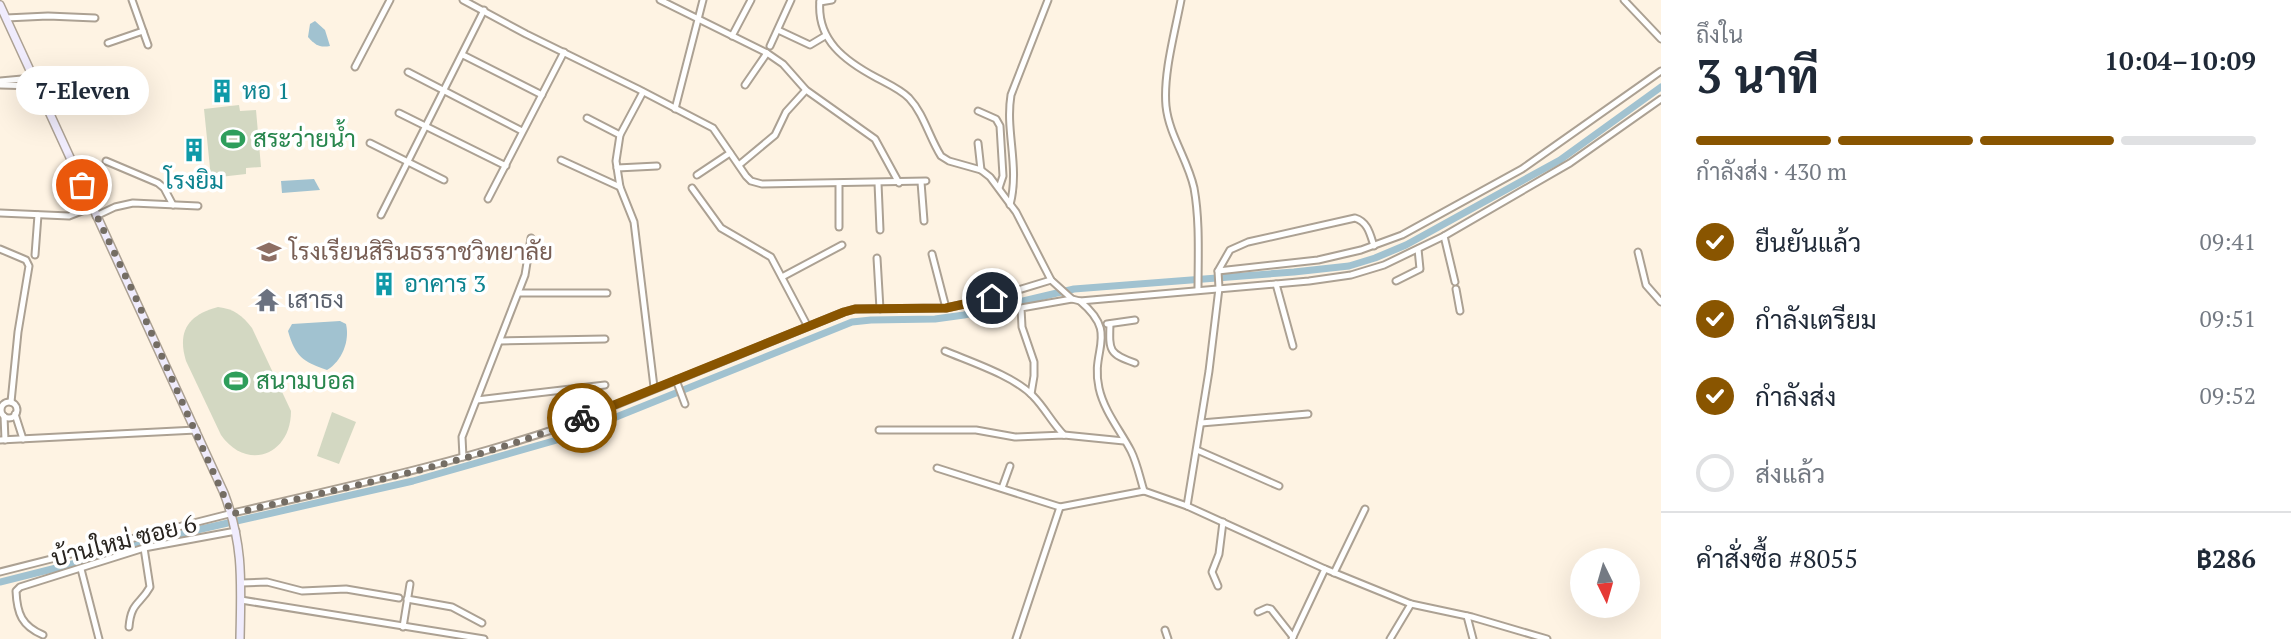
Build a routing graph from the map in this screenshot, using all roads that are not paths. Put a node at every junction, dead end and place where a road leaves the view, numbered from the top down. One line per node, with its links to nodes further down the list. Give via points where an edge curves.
1 (132, 0): 20 (street)
2 (390, 0): 30 (street)
3 (463, 0): 14 (street)
4 (660, 0): 17 (street)
5 (703, 0): 17 (street)
6 (751, 0): 22 (street)
7 (791, 0): 19 (street)
8 (832, 0): 11 (street)
9 (1048, 0): 69 (street, via 1011,95 1016,175)
10 (1181, 0): 96 (street, via 1166,108 1194,187)
11 (820, 1): 23 (street)
12 (1628, 1): 21 (street)
13 (0, 5): 15 (main road)
14 (484, 10): 28 (street); 29 (street)
15 (6, 18): 16 (street); 34 (main road)
16 (95, 18)
17 (698, 20): 22 (street); 41 (street)
18 (1661, 27): 21 (street)
19 (778, 30): 23 (street, via 810,45); 27 (street)
20 (143, 31): 25 (street); 26 (street)
21 (1655, 32): 24 (street)
22 (732, 36): 27 (street)
23 (825, 36): 58 (street, via 843,55 911,100 941,156)
24 (1661, 39)
25 (108, 43)
26 (148, 45)
27 (768, 50): 35 (street); 36 (street)
28 (564, 52): 38 (street); 39 (street)
29 (463, 55): 37 (street); 39 (street)
30 (355, 67)
31 (1661, 71): 82 (street, via 1522,169)
32 (408, 72): 37 (street)
33 (0, 82): 34 (street)
34 (34, 82): 71 (main road)
35 (745, 85)
36 (806, 89): 54 (street, via 786,112 775,135); 62 (street, via 875,139)
37 (443, 91): 45 (street); 46 (street)
38 (643, 92): 41 (street); 47 (street)
39 (542, 95): 46 (street)
40 (1661, 99): 79 (street, via 1570,163)
41 (676, 109): 50 (street, via 713,128)
42 (978, 111): 66 (street, via 996,119 1000,126 1003,176)
43 (399, 113): 45 (street)
44 (587, 118): 47 (street)
45 (426, 126): 53 (street); 55 (street)
46 (522, 131): 55 (street)
47 (620, 135): 57 (street)
48 (370, 143): 53 (street)
49 (978, 143): 58 (street)
50 (730, 153): 54 (street); 59 (street)
51 (561, 160): 64 (street)
52 (106, 161): 68 (street, via 158,183)
53 (408, 163): 60 (street); 74 (street)
54 (739, 165): 63 (street, via 751,181 762,184)
55 (506, 166): 67 (street)
56 (657, 166): 57 (street)
57 (617, 168): 64 (street)
58 (981, 170): 66 (street)
59 (697, 174)
60 (444, 180)
61 (878, 183): 62 (street); 63 (street); 78 (street)
62 (899, 183): 76 (street, via 923,182)
63 (839, 184): 77 (street)
64 (620, 187): 117 (street, via 634,222)
65 (692, 188): 90 (street, via 721,228 768,254)
66 (999, 188): 69 (street)
67 (488, 199)
68 (173, 205): 70 (street); 75 (street, via 123,204)
69 (1010, 205): 91 (street)
70 (198, 206)
71 (92, 207): 73 (street, via 69,216); 75 (main road)
72 (0, 213): 73 (street)
73 (38, 215): 87 (street)
74 (381, 215)
75 (96, 216): 126 (main road)
76 (924, 221)
77 (839, 228)
78 (880, 230)
79 (1444, 236): 84 (street); 93 (street)
80 (531, 238): 98 (street)
81 (842, 245): 90 (street)
82 (1374, 246): 89 (street, via 1318,260); 89 (street, via 1363,222 1355,218 1235,247)
83 (0, 249): 120 (street, via 26,260 29,266)
84 (1418, 249): 92 (street, via 1420,269); 94 (street, via 1351,275)
85 (1638, 252): 102 (street, via 1646,285)
86 (932, 254): 103 (street)
87 (35, 255)
88 (877, 258): 104 (street)
89 (1218, 272): 95 (street)
90 (782, 277): 109 (street)
91 (1051, 280): 100 (street); 103 (street, บ้านใหม่ ซอย 6)
92 (1396, 281)
93 (1455, 282)
94 (1276, 284): 95 (street); 112 (street)
95 (1218, 286): 96 (street); 125 (street)
96 (1198, 287): 101 (street)
97 (1456, 289): 105 (street)
98 (519, 293): 99 (street); 111 (street)
99 (607, 293)
100 (1069, 296): 101 (street); 118 (street, via 1021,308 1034,362)
101 (1080, 301): 108 (street)
102 (1661, 302)
103 (946, 308): 104 (street, บ้านใหม่ ซอย 6)
104 (880, 309): 109 (street, บ้านใหม่ ซอย 6, via 844,312)
105 (1460, 311)
106 (1135, 320): 107 (street)
107 (1110, 324): 108 (street); 114 (street, via 1112,352)
108 (1100, 325): 131 (street, via 1098,385)
109 (807, 326): 115 (street, บ้านใหม่ ซอย 6)
110 (605, 339): 111 (street)
111 (500, 341): 119 (street)
112 (1293, 346)
113 (945, 351): 118 (street, via 995,372)
114 (1135, 363)
115 (677, 382): 117 (street, บ้านใหม่ ซอย 6); 121 (street)
116 (606, 385): 119 (street)
117 (654, 387): 133 (street, บ้านใหม่ ซอย 6, via 564,426)
118 (1031, 394): 128 (street)
119 (477, 400): 133 (street, via 462,437)
120 (11, 402): 122 (street, via 4,404); 123 (street)
121 (685, 404)
122 (2, 412): 123 (street, via 9,418); 130 (street)
123 (15, 414): 129 (street)
124 (1308, 414): 125 (street)
125 (1201, 423): 132 (street)
126 (196, 430): 129 (street); 143 (main road)
127 (879, 430): 128 (street)
128 (1064, 435): 131 (street)
129 (23, 439): 130 (street)
130 (3, 440)
131 (1124, 441): 138 (street)
132 (1197, 450): 136 (street); 139 (street)
133 (463, 457): 143 (street, บ้านใหม่ ซอย 6)
134 (1010, 466): 137 (street)
135 (937, 468): 137 (street)
136 (1279, 486)
137 (1002, 488): 140 (street)
138 (1144, 491): 139 (street); 140 (street)
139 (1187, 506): 142 (street)
140 (1060, 507): 167 (street)
141 (1364, 509): 148 (street)
142 (1223, 522): 146 (street); 151 (street, via 1212,572)
143 (234, 523): 144 (street); 147 (street, บ้านใหม่ ซอย 6); 149 (main road)
144 (144, 548): 145 (street); 159 (street, via 150,587 134,606)
145 (81, 569): 162 (street, via 17,588 23,622); 164 (street)
146 (1325, 569): 148 (street); 163 (street)
147 (0, 572)
148 (1334, 573): 155 (street)
149 (241, 583): 152 (street, via 267,582 302,590 346,589); 154 (main road)
150 (410, 584): 153 (street)
151 (1218, 586)
152 (399, 598)
153 (407, 599): 158 (street, via 452,607); 160 (street)
154 (240, 600): 160 (street); 165 (main road)
155 (1411, 604): 157 (street); 169 (street)
156 (1258, 612): 163 (street, via 1271,609)
157 (1467, 616): 170 (street); 171 (street)
158 (482, 623)
159 (129, 626)
160 (403, 627): 166 (street)
161 (1165, 629): 168 (street)
162 (43, 635)
163 (1293, 638)
164 (99, 639)
165 (240, 639)
166 (484, 639)
167 (1016, 639)
168 (1168, 639)
169 (1390, 639)
170 (1473, 639)
171 (1547, 639)

